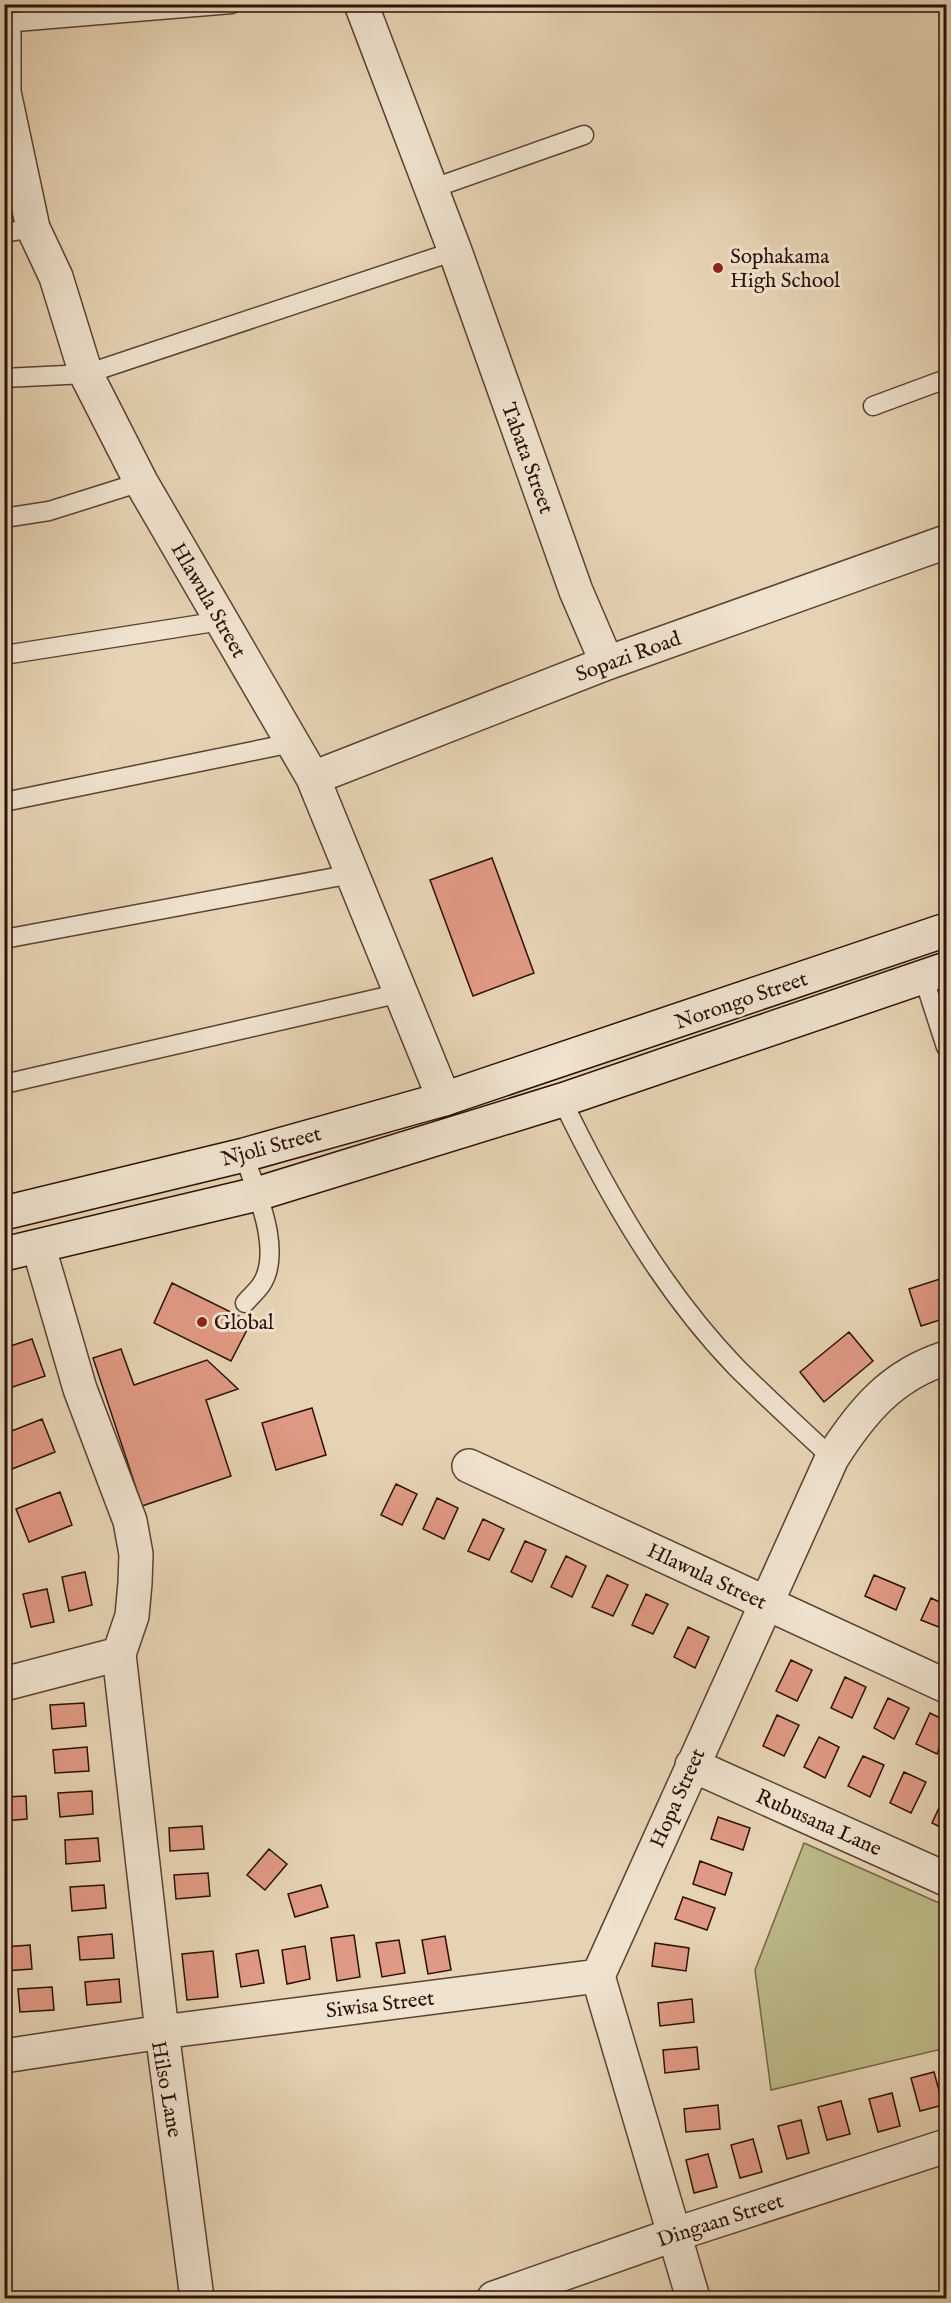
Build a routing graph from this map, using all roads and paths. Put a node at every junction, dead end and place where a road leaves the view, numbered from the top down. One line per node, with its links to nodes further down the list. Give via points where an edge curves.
1 (232, 4): 3 (lane)
2 (361, 4): 7 (street, Tabata Street)
3 (4, 23)
4 (4, 33): 5 (street, Hlawula Street)
5 (4, 92): 8 (street, Hlawula Street)
6 (584, 135): 7 (lane)
7 (431, 189): 9 (street, Tabata Street)
8 (19, 230): 10 (street, Hlawula Street, via 56,277)
9 (454, 251): 10 (lane); 19 (street, Tabata Street, via 576,591)
10 (86, 374): 11 (lane); 14 (street, Hlawula Street)
11 (4, 378)
12 (946, 379): 13 (lane)
13 (873, 406)
14 (141, 482): 15 (lane, via 50,511); 17 (street, Hlawula Street)
15 (4, 518)
16 (946, 542): 19 (street, Sopazi Road)
17 (221, 621): 18 (lane); 20 (street, Hlawula Street)
18 (4, 656)
19 (607, 663): 21 (street, Sopazi Road)
20 (292, 743): 21 (street, Hlawula Street); 22 (lane)
21 (313, 778): 23 (street, Hlawula Street)
22 (4, 802)
23 (352, 874): 25 (lane); 27 (street, Hlawula Street)
24 (946, 930): 29 (street, Norongo Street)
25 (4, 939)
26 (935, 973): 28 (lane, Norongo Street); 32 (street, Norongo Street)
27 (401, 993): 30 (lane); 31 (street, Hlawula Street)
28 (946, 1047)
29 (536, 1069): 31 (street, Njoli Street)
30 (4, 1084)
31 (444, 1099): 33 (street, Njoli Street)
32 (562, 1100): 34 (street, Njoli Street); 40 (lane, via 598,1172 670,1287 735,1366)
33 (244, 1155): 34 (lane); 35 (street, Njoli Street)
34 (257, 1194): 36 (street, Njoli Street); 38 (lane, via 270,1239 269,1263 262,1284)
35 (4, 1213)
36 (39, 1248): 37 (street, Njoli Street); 43 (street, via 80,1389 129,1521 136,1554 132,1616)
37 (4, 1254)
38 (245, 1303)
39 (946, 1358): 40 (street, Hopa Street, via 900,1378 856,1421)
40 (832, 1458): 42 (street, Hopa Street)
41 (469, 1466): 42 (street, Hlawula Street)
42 (764, 1603): 45 (street, Hlawula Street); 46 (street, Hopa Street)
43 (119, 1654): 44 (street); 49 (street)
44 (4, 1684)
45 (946, 1686)
46 (692, 1765): 47 (street, Rubusana Lane); 48 (street, Hopa Street)
47 (946, 1880)
48 (598, 1976): 49 (street, Siwisa Street); 52 (street)
49 (162, 2032): 50 (street, Hilso Lane); 53 (street, Hilso Lane)
50 (4, 2056)
51 (946, 2146): 52 (street, Dingaan Street)
52 (673, 2235): 54 (street, Dingaan Street); 55 (street)
53 (197, 2298)
54 (494, 2298)
55 (693, 2298)

